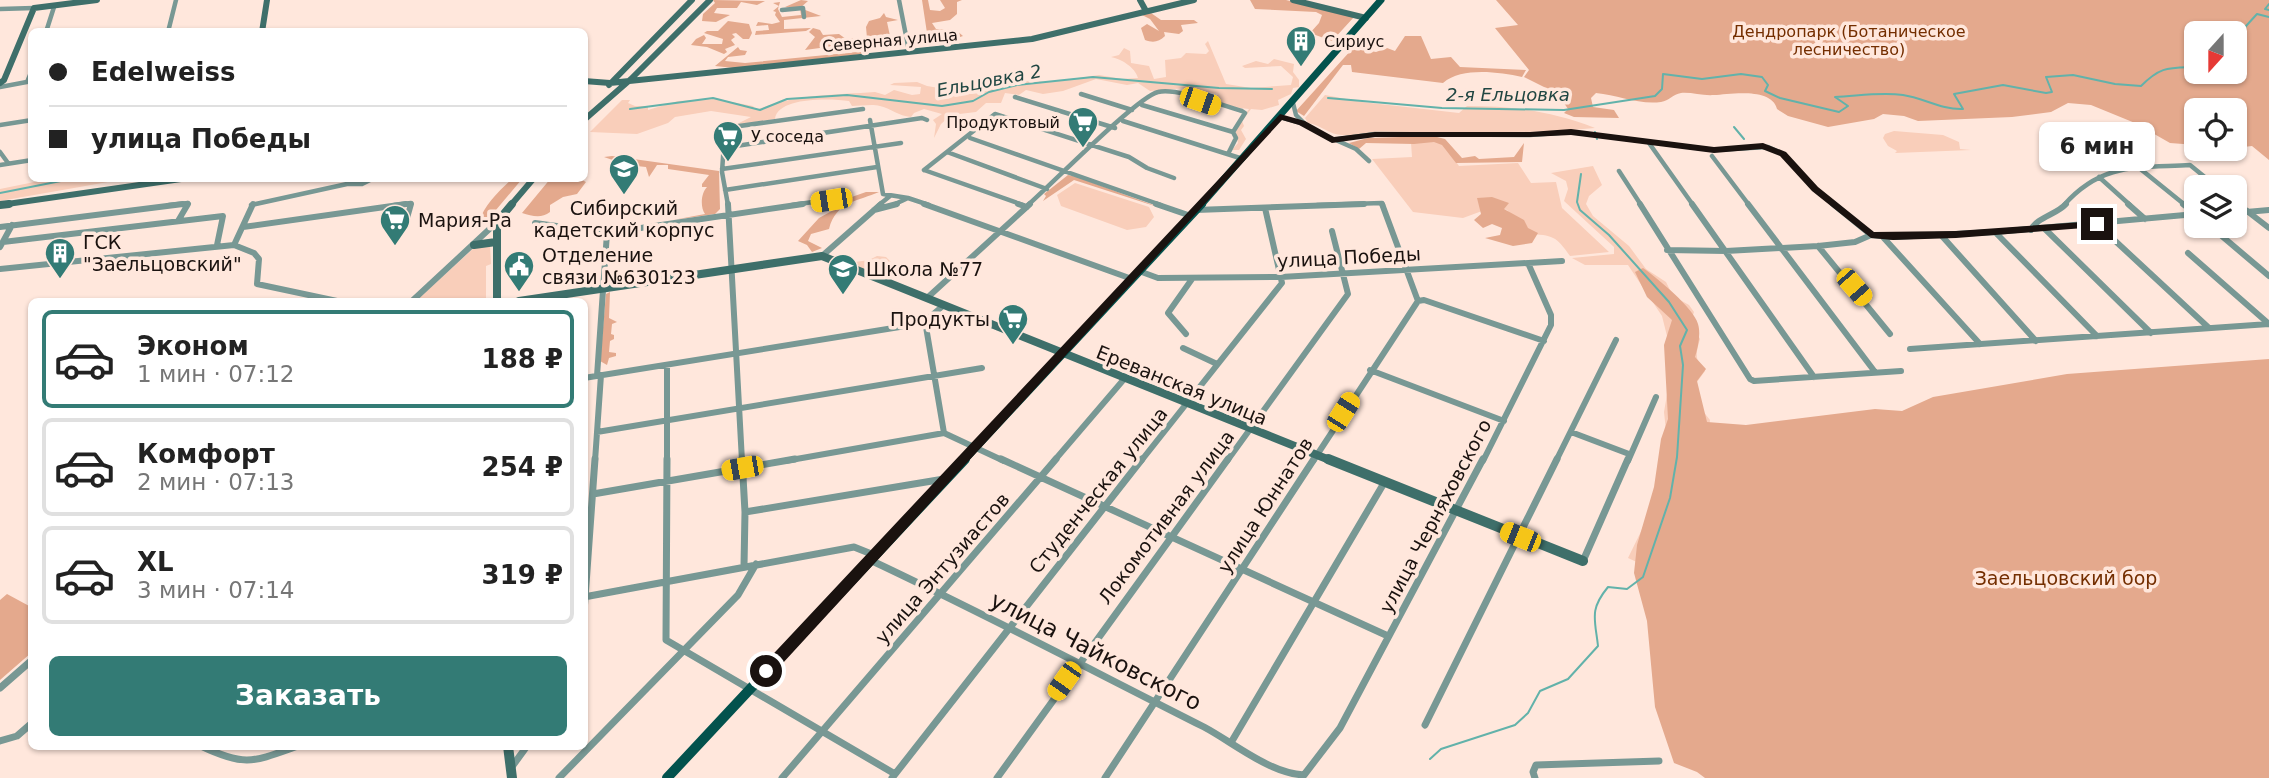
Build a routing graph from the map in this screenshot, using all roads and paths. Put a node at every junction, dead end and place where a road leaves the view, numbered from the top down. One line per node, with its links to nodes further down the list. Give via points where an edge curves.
1 (97, 0): 11 (street)
2 (176, 0): 19 (street)
3 (267, 0): 20 (street)
4 (692, 0): 25 (street)
5 (710, 0): 23 (street)
6 (899, 0): 21 (street)
7 (1140, 0): 15 (street)
8 (1194, 0): 15 (street, Северная улица)
9 (1293, 0): 17 (street)
10 (1381, 0): 17 (main road)
11 (54, 7): 12 (street); 18 (street)
12 (34, 8): 13 (street); 26 (street)
13 (0, 9)
14 (782, 10): 16 (street, via 803,8)
15 (1146, 11): 21 (street, Северная улица, via 1032,39)
16 (804, 17)
17 (1366, 18): 30 (main road)
18 (47, 28)
19 (169, 28)
20 (263, 28)
21 (909, 51): 23 (street, Северная улица)
22 (588, 81): 25 (street, Северная улица)
23 (628, 81): 25 (street, Северная улица); 29 (street)
24 (28, 82): 26 (street)
25 (610, 83): 29 (street)
26 (0, 85)
27 (1081, 94): 33 (street)
28 (1015, 97): 42 (street)
29 (604, 101): 34 (street)
30 (1293, 103): 35 (main road); 41 (street, via 1296,115)
31 (1142, 104): 33 (street); 43 (street); 43 (street, via 1160,91 1241,111 1245,113)
32 (863, 109): 50 (street, via 725,128)
33 (1132, 110): 38 (street)
34 (588, 116)
35 (1280, 117): 41 (street); 55 (main road)
36 (28, 121): 40 (street)
37 (927, 121): 39 (street)
38 (1123, 121): 42 (street); 53 (street)
39 (871, 123): 49 (street); 50 (street)
40 (0, 125)
41 (1306, 125): 45 (street)
42 (1115, 128): 48 (street)
43 (1233, 132): 53 (street, via 1236,138)
44 (970, 138): 48 (street, via 995,114); 52 (street); 64 (street)
45 (1336, 140): 47 (street, via 1375,134 1571,132); 57 (street)
46 (901, 143): 49 (street)
47 (1649, 143): 102 (street, via 1714,150 1773,148); 114 (street)
48 (1095, 146): 64 (street); 67 (street)
49 (874, 147): 60 (street); 62 (street)
50 (723, 148): 62 (street)
51 (0, 152): 58 (street)
52 (947, 152): 71 (street); 78 (street, via 923,170)
53 (1228, 154): 55 (street)
54 (1712, 156): 112 (street)
55 (1242, 159): 83 (main road)
56 (28, 160): 58 (street)
57 (1369, 161)
58 (8, 163): 59 (street)
59 (0, 165)
60 (877, 167): 72 (street); 73 (street, via 880,189)
61 (2138, 167): 65 (street, via 2190,165); 66 (street, via 2115,169); 76 (street)
62 (722, 169): 72 (street)
63 (1619, 171): 113 (street)
64 (1066, 172): 71 (street); 83 (street)
65 (2202, 175)
66 (2099, 177): 87 (street); 98 (street, via 2060,210 2034,223)
67 (1174, 178)
68 (160, 182): 77 (street)
69 (366, 182): 94 (street, via 252,204)
70 (531, 182): 89 (street)
71 (1047, 189): 78 (street)
72 (725, 190): 84 (street)
73 (890, 196): 75 (street); 80 (street)
74 (848, 197): 84 (street)
75 (908, 198): 80 (street); 97 (street)
76 (2184, 204)
77 (0, 205)
78 (1027, 207): 97 (street)
79 (1265, 208): 83 (street); 121 (street, via 1382,203); 125 (street)
80 (874, 210): 116 (street)
81 (2269, 210): 82 (street)
82 (2248, 212): 95 (street)
83 (1193, 213): 122 (main road)
84 (730, 215): 101 (street); 119 (street)
85 (2184, 215): 87 (street)
86 (407, 218): 94 (street, via 411,203)
87 (2145, 219): 91 (street)
88 (178, 221): 92 (street, via 188,203); 107 (street); 109 (street, via 223,216)
89 (497, 222): 106 (street); 108 (street)
90 (535, 223): 101 (street)
91 (2097, 224): 96 (street); 138 (street)
92 (12, 225): 93 (street); 107 (street)
93 (0, 227)
94 (243, 227): 110 (street)
95 (2269, 228)
96 (2045, 229): 98 (street); 139 (street)
97 (1001, 230): 126 (street); 133 (street)
98 (2031, 230): 100 (street)
99 (1332, 231): 123 (street, Локомотивная улица)
100 (1996, 232): 103 (street); 142 (street)
101 (607, 233): 128 (street)
102 (1871, 235): 104 (street); 111 (street, via 1855,242)
103 (1941, 235): 104 (street); 145 (street)
104 (1882, 236): 146 (street)
105 (2224, 238): 124 (street)
106 (496, 242): 108 (street); 131 (street)
107 (2, 244)
108 (474, 244): 130 (street)
109 (217, 245): 110 (street); 120 (street)
110 (234, 245): 129 (street, via 259,259 257,284)
111 (1818, 246): 112 (street); 141 (street)
112 (1780, 248): 114 (street); 156 (street)
113 (1667, 250): 114 (street); 160 (street, via 1754,381)
114 (1726, 251): 160 (street)
115 (2188, 253): 137 (street)
116 (822, 256): 119 (street, Ереванская улица); 133 (street, Ереванская улица)
117 (1562, 261): 118 (street, улица Победы)
118 (1528, 262): 121 (street, улица Победы); 144 (street, улица Черняховского, via 1551,315)
119 (730, 268): 128 (street, Ереванская улица); 149 (street)
120 (0, 269)
121 (1405, 269): 123 (street, улица Победы); 134 (street)
122 (1139, 271): 126 (main road); 127 (street, улица Победы, via 1158,278)
123 (1344, 274): 125 (street, улица Победы); 167 (street, Локомотивная улица, via 1348,294)
124 (2269, 276)
125 (1281, 277): 127 (street, улица Победы); 151 (street, Студенческая улица, via 1282,283)
126 (1132, 279): 150 (main road)
127 (1192, 279): 140 (street, via 1168,313)
128 (605, 287): 132 (street, Ереванская улица); 157 (street)
129 (323, 298)
130 (415, 298)
131 (497, 298)
132 (537, 298)
133 (927, 298): 135 (street, Ереванская улица)
134 (1418, 301): 144 (street); 154 (street, улица Юннатов)
135 (944, 305): 136 (street); 150 (street, Ереванская улица)
136 (925, 321): 149 (street); 158 (street)
137 (2269, 324): 138 (street)
138 (2209, 328): 139 (street)
139 (2151, 332): 142 (street)
140 (1186, 334)
141 (1890, 334)
142 (2097, 336): 145 (street)
143 (1616, 340): 169 (street)
144 (1544, 341): 166 (street, улица Черняховского)
145 (2036, 341): 146 (street)
146 (1980, 344): 148 (street)
147 (1183, 348): 151 (street)
148 (1910, 349)
149 (736, 353): 152 (street); 164 (street)
150 (1063, 354): 161 (street, Ереванская улица); 171 (main road)
151 (1217, 364): 163 (street, Студенческая улица)
152 (667, 365): 157 (street); 165 (street)
153 (982, 368): 158 (street)
154 (1370, 370): 166 (street); 173 (street, улица Юннатов)
155 (1901, 371): 156 (street)
156 (1875, 372): 160 (street)
157 (599, 375): 159 (street); 168 (street)
158 (934, 375): 164 (street); 170 (street)
159 (588, 377)
160 (1814, 377)
161 (1125, 378): 163 (street, Ереванская улица); 175 (street, улица Энтузиастов)
162 (1656, 397): 172 (street)
163 (1187, 404): 167 (street, Ереванская улица); 180 (street, Студенческая улица)
164 (739, 409): 165 (street); 174 (street)
165 (665, 421): 168 (street); 176 (street)
166 (1504, 421): 181 (street, улица Черняховского)
167 (1251, 430): 173 (street, Ереванская улица); 183 (street, Локомотивная улица)
168 (597, 432): 179 (street)
169 (1571, 432): 172 (street); 184 (street)
170 (944, 433): 171 (street); 174 (street)
171 (975, 447): 175 (street); 177 (main road)
172 (1629, 454): 187 (street)
173 (1316, 455): 178 (street, Ереванская улица); 190 (street, улица Юннатов)
174 (742, 468): 176 (street); 182 (street)
175 (1043, 476): 180 (street); 192 (street, улица Энтузиастов)
176 (667, 480): 179 (street); 191 (street)
177 (944, 480): 182 (street); 185 (main road)
178 (1384, 483): 181 (street, Ереванская улица); 194 (street)
179 (593, 494): 186 (street)
180 (1105, 505): 183 (street); 195 (street, Студенческая улица)
181 (1455, 511): 184 (street, Ереванская улица); 196 (street, улица Черняховского)
182 (745, 512): 189 (street)
183 (1172, 536): 190 (street); 198 (street, Локомотивная улица)
184 (1520, 537): 187 (street, Ереванская улица); 203 (street)
185 (872, 557): 188 (street, улица Чайковского, via 854,547); 192 (street, улица Чайковского); 201 (main road)
186 (588, 558)
187 (1583, 561)
188 (756, 564): 189 (street, улица Чайковского); 197 (street, via 738,595)
189 (744, 566): 191 (street, улица Чайковского)
190 (1241, 569): 194 (street); 202 (street, улица Юннатов)
191 (666, 582): 193 (street, улица Чайковского); 197 (street, via 666,639)
192 (942, 593): 195 (street, улица Чайковского); 205 (street, улица Энтузиастов)
193 (588, 596)
194 (1313, 600): 196 (street); 207 (street)
195 (1008, 627): 198 (street, улица Чайковского); 217 (street, Студенческая улица)
196 (1388, 636): 216 (street, улица Черняховского, via 1340,728)
197 (682, 651): 201 (street); 208 (street)
198 (1077, 662): 202 (street, улица Чайковского); 221 (street, Локомотивная улица)
199 (28, 664): 200 (street)
200 (0, 688)
201 (749, 690): 205 (street); 219 (main road)
202 (1153, 702): 207 (street, улица Чайковского); 222 (street, улица Юннатов)
203 (1425, 725)
204 (28, 726): 206 (street)
205 (822, 730): 217 (street); 220 (street, улица Энтузиастов)
206 (0, 741)
207 (1232, 741): 216 (street, улица Чайковского, via 1285,773)
208 (588, 748)
209 (209, 750): 210 (street, via 245,763)
210 (286, 750)
211 (508, 750): 215 (street)
212 (525, 750): 215 (street)
213 (586, 750): 218 (street)
214 (1659, 761): 223 (street, via 1536,765)
215 (511, 773)
216 (1304, 775)
217 (893, 776)
218 (559, 778)
219 (667, 778)
220 (782, 778)
221 (997, 778)
222 (1105, 778)
223 (1535, 778)

